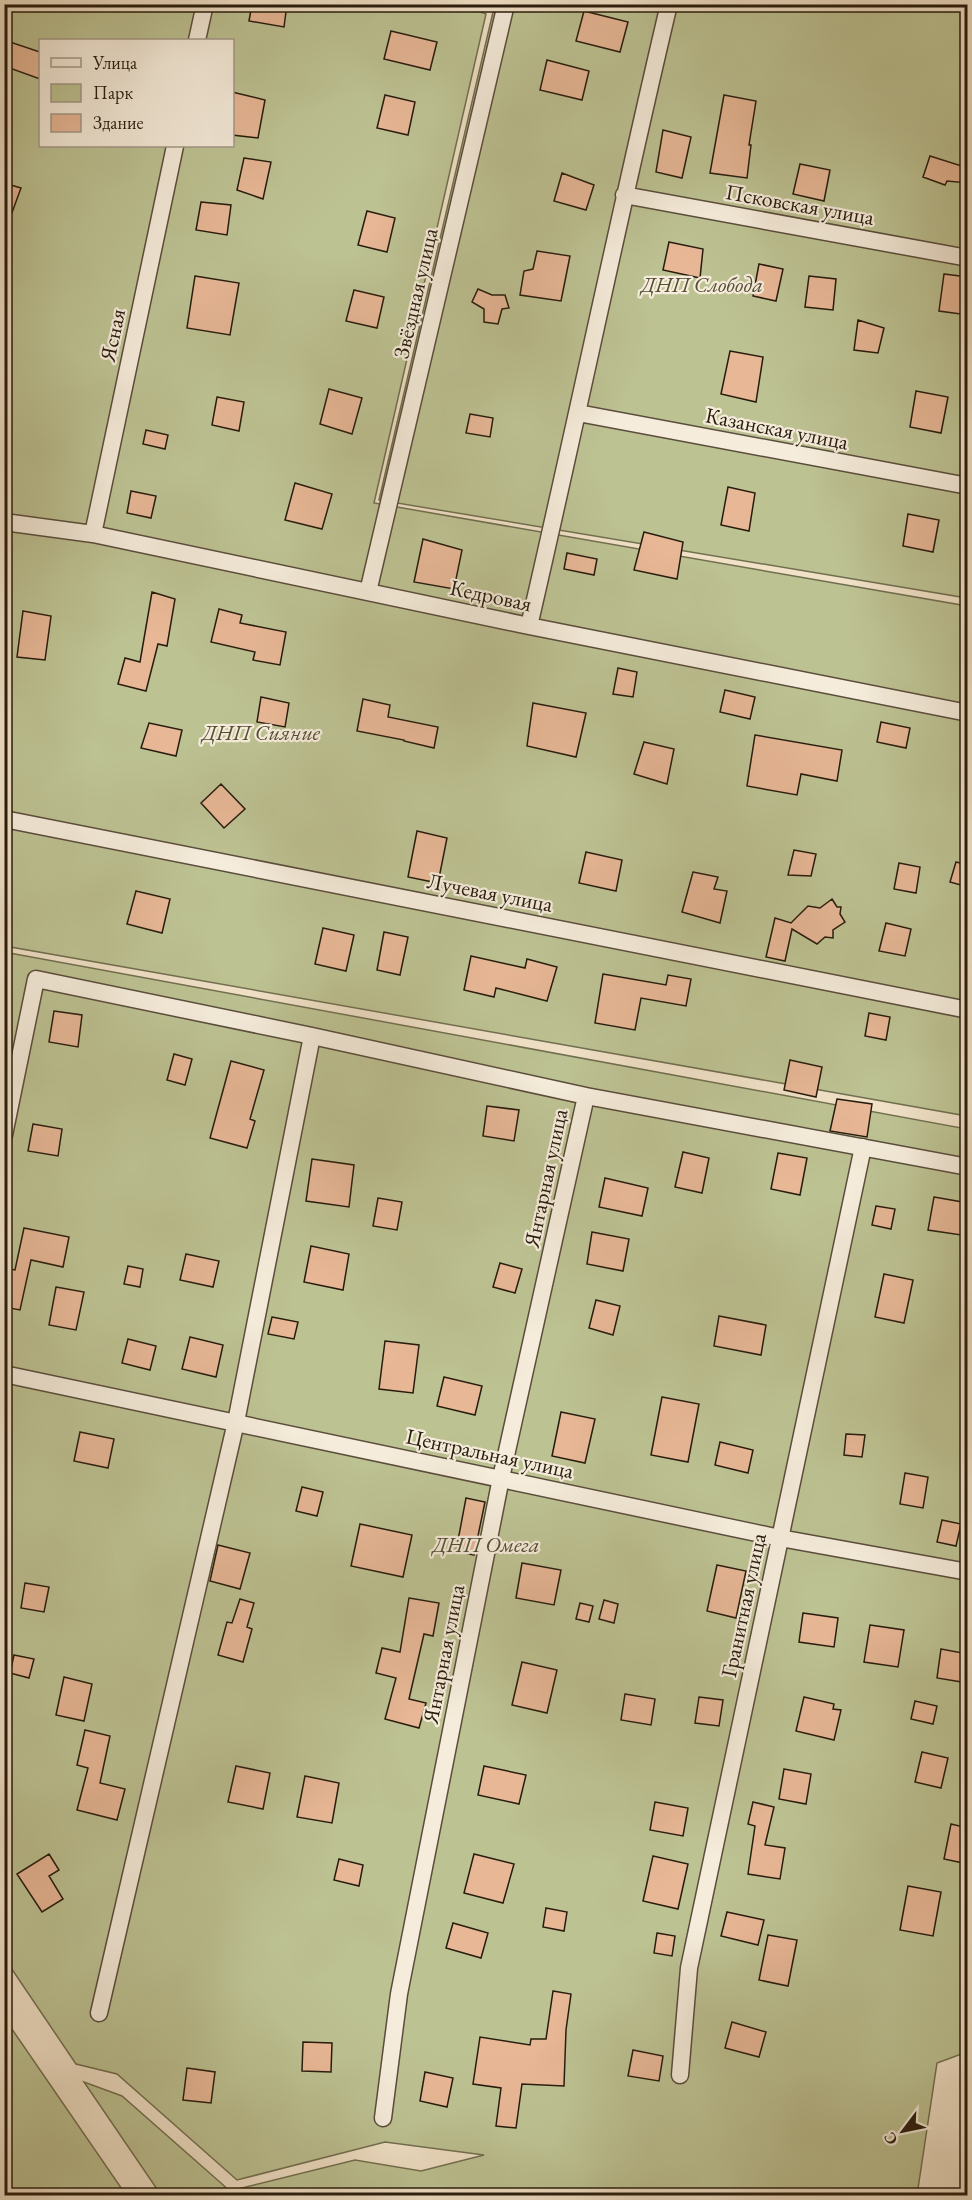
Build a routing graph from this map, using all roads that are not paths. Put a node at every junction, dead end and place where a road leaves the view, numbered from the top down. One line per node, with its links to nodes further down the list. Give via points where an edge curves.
1 (205, 4): 4 (street)
2 (506, 4): 12 (street, Звёздная улица)
3 (669, 4): 6 (street)
4 (197, 39)
5 (175, 147): 11 (street, Ясная)
6 (624, 195): 7 (street, Псковская улица); 8 (street)
7 (968, 258)
8 (578, 413): 9 (street, Казанская улица); 13 (street)
9 (968, 486)
10 (4, 522): 11 (street, Кедровая)
11 (93, 534): 12 (street, Кедровая)
12 (368, 592): 13 (street, Кедровая)
13 (530, 626): 14 (street, Кедровая)
14 (968, 713)
15 (4, 819): 16 (street, Лучевая улица)
16 (968, 1010)
17 (312, 1036): 18 (street); 19 (street, via 36,979); 23 (street)
18 (586, 1096): 20 (street); 24 (street, Янтарная улица)
19 (4, 1135)
20 (863, 1147): 21 (street); 25 (street, Гранитная улица)
21 (968, 1167)
22 (4, 1374): 23 (street, Центральная улица)
23 (236, 1422): 24 (street, Центральная улица); 27 (street)
24 (501, 1478): 25 (street, Центральная улица); 29 (street, Янтарная улица, via 399,1994)
25 (780, 1538): 26 (street, Центральная улица); 28 (street, Гранитная улица, via 689,1968)
26 (968, 1572)
27 (99, 2013)
28 (680, 2075)
29 (384, 2118)

